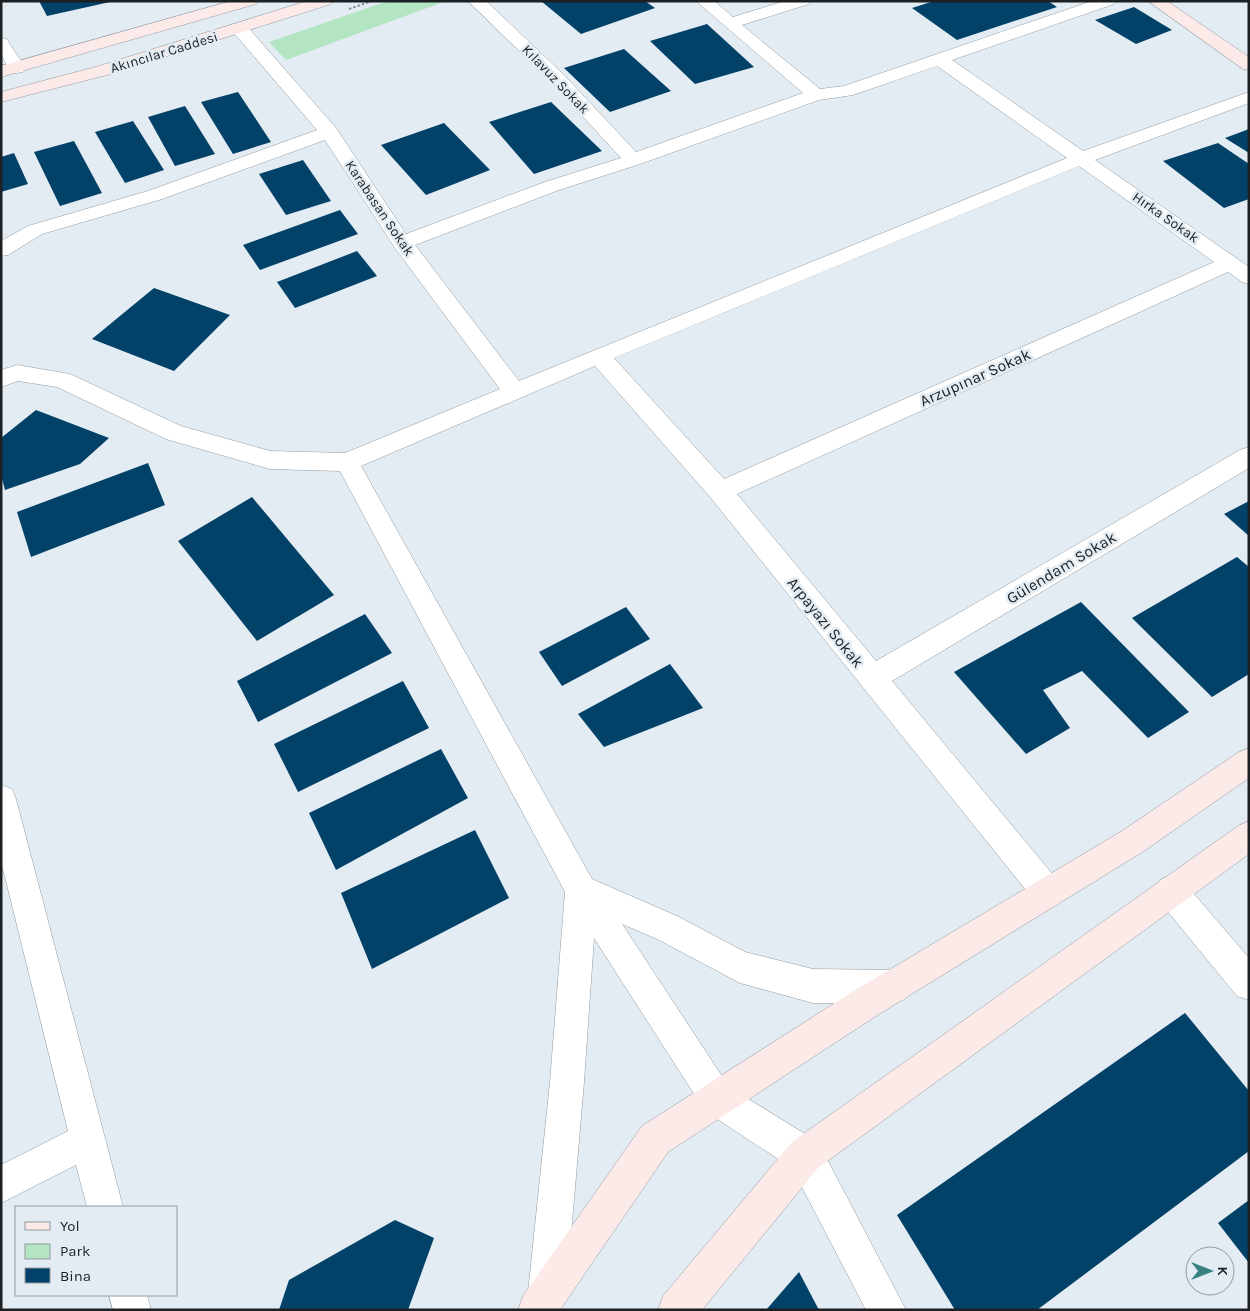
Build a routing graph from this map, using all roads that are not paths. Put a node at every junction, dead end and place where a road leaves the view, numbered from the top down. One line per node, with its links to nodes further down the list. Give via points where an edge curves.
1 (250, 1): 13 (main road, Akıncılar Caddesi)
2 (325, 1): 9 (main road, Akıncılar Caddesi)
3 (476, 1): 19 (street, Kılavuz Sokak, via 558,79)
4 (704, 1): 8 (street)
5 (803, 1): 8 (street)
6 (1108, 1): 11 (street)
7 (1156, 1): 12 (main road)
8 (731, 23): 14 (street)
9 (240, 28): 15 (main road, Akıncılar Caddesi, via 105,70); 17 (street, Karabasan Sokak)
10 (1, 43): 13 (street)
11 (939, 59): 14 (street, via 847,91); 18 (street, Hırka Sokak)
12 (1249, 65)
13 (9, 70)
14 (816, 95): 19 (street)
15 (1, 97)
16 (1249, 97): 18 (street)
17 (329, 132): 20 (street, Karabasan Sokak); 21 (street, via 155,195 35,230)
18 (1082, 158): 22 (street, Hırka Sokak); 24 (street)
19 (633, 160): 20 (street, via 552,186)
20 (402, 243): 26 (street, Karabasan Sokak)
21 (1, 250)
22 (1230, 263): 23 (street, Hırka Sokak); 29 (street, Arzupınar Sokak)
23 (1249, 277)
24 (600, 356): 26 (street); 29 (street, Arpayazı Sokak)
25 (7, 371): 28 (street, via 62,380 174,433 270,460)
26 (514, 391): 28 (street)
27 (1249, 456): 30 (street, Gülendam Sokak)
28 (347, 462): 35 (street)
29 (720, 491): 30 (street, Arpayazı Sokak)
30 (872, 678): 37 (street, Arpayazı Sokak)
31 (1249, 761): 37 (main road, via 1133,841)
32 (1, 799): 34 (street)
33 (1249, 836): 36 (main road)
34 (7, 851): 41 (street)
35 (581, 890): 39 (street, via 668,928 740,966 813,986); 40 (street); 46 (street, via 567,1082)
36 (1170, 891): 38 (street); 42 (main road)
37 (1048, 893): 39 (main road)
38 (1249, 984)
39 (893, 987): 40 (main road)
40 (717, 1099): 42 (street); 46 (main road, via 655,1139)
41 (87, 1140): 43 (street); 44 (street)
42 (805, 1155): 48 (main road); 49 (street)
43 (1, 1185)
44 (105, 1206)
45 (128, 1296): 47 (street)
46 (542, 1301)
47 (132, 1310)
48 (677, 1310)
49 (887, 1310)

